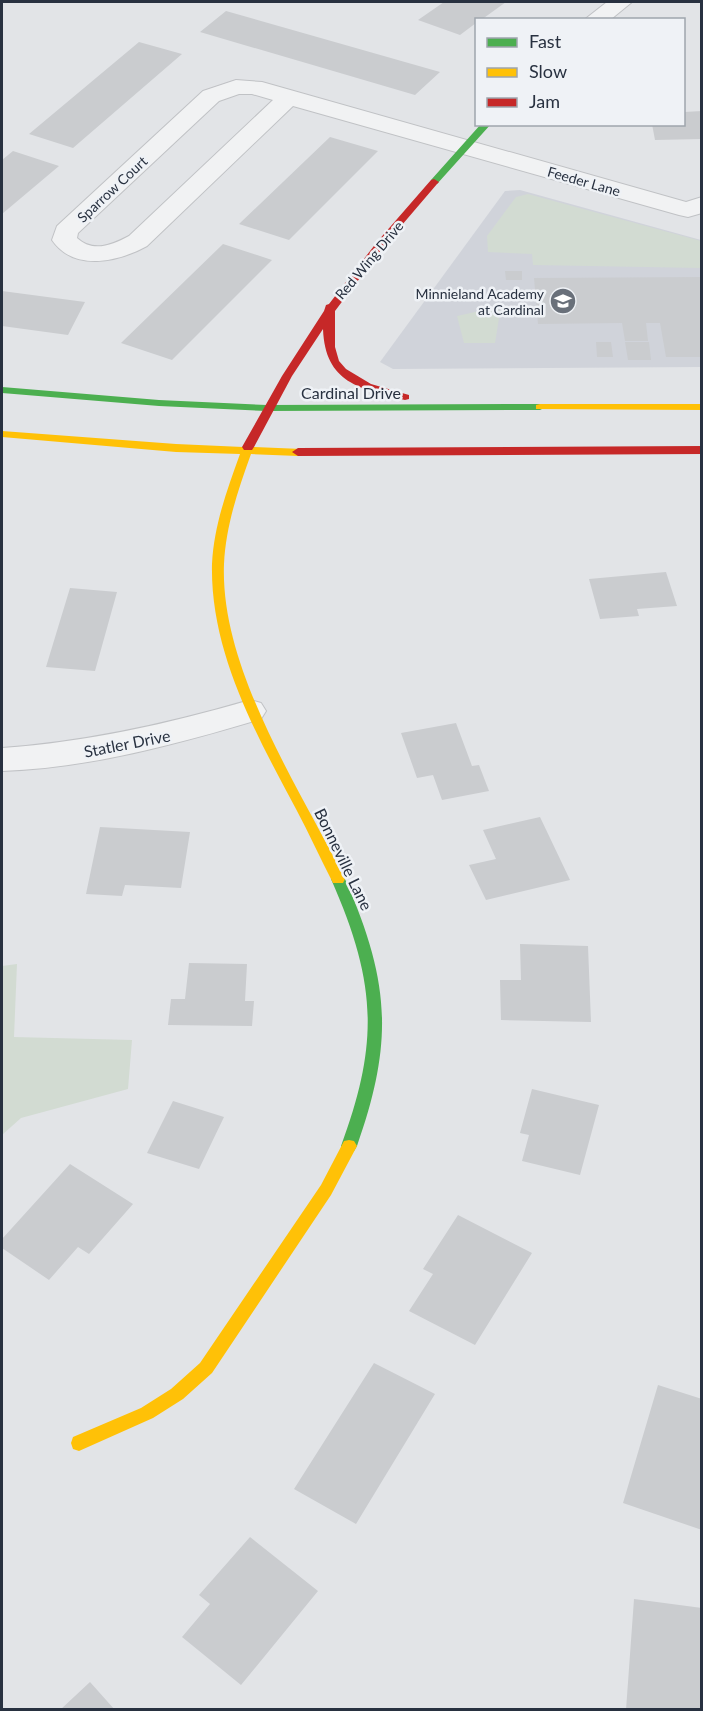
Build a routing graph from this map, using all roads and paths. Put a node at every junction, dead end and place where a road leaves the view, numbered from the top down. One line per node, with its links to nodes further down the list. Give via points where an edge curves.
1 (619, 2): 2 (street)
2 (598, 18)
3 (289, 98): 3 (street, Sparrow Court, via 254,87 230,88 211,96 66,231 64,240 72,249 86,253 126,249); 5 (street, Sparrow Court)
4 (485, 126): 5 (street, Red Wing Drive)
5 (466, 148): 6 (street, Feeder Lane, via 688,210); 7 (street, Red Wing Drive)
6 (702, 204)
7 (330, 307): 10 (street, Red Wing Drive); 11 (street, via 325,327 327,349 345,376 376,390)
8 (2, 390): 10 (street, Cardinal Drive)
9 (702, 407): 11 (street, Cardinal Drive)
10 (267, 408): 11 (street, Cardinal Drive); 13 (street, Bonneville Lane)
11 (455, 408)
12 (2, 435): 13 (street)
13 (246, 450): 14 (street); 15 (street, Bonneville Lane, via 225,502 220,579 222,618)
14 (702, 450)
15 (250, 711): 16 (street, Statler Drive, via 124,746); 17 (street, Bonneville Lane, via 343,886 361,933 375,987 376,1044 362,1114 336,1173 206,1368 187,1388 129,1425)
16 (2, 760)
17 (79, 1443)

